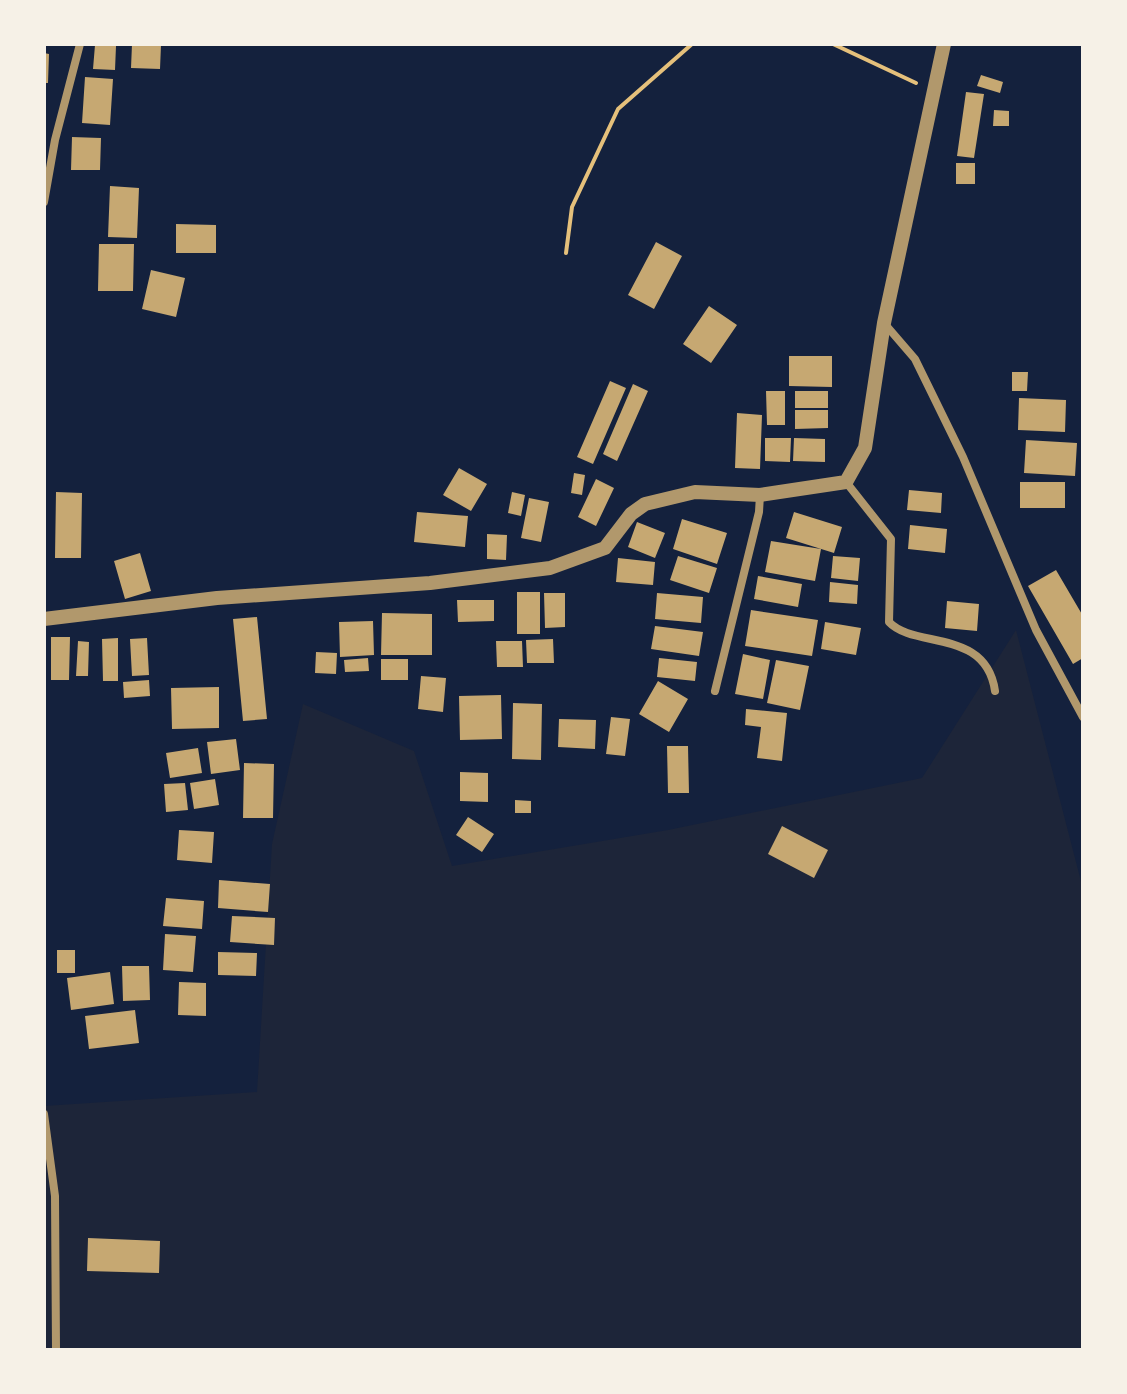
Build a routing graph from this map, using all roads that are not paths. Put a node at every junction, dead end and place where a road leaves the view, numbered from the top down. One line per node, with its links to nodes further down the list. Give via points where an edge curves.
1 (80, 44): 3 (street)
2 (944, 44): 4 (street)
3 (44, 202)
4 (884, 323): 5 (street, via 865,448); 10 (street, via 915,359 1036,630)
5 (846, 482): 6 (street); 9 (street, via 891,539 889,622 896,629 945,640 983,662 992,671)
6 (760, 495): 7 (street, via 695,492 645,504 605,548 550,568); 8 (street)
7 (44, 619)
8 (715, 691)
9 (995, 691)
10 (1083, 717)
11 (44, 1114): 12 (street, via 55,1196)
12 (56, 1350)

